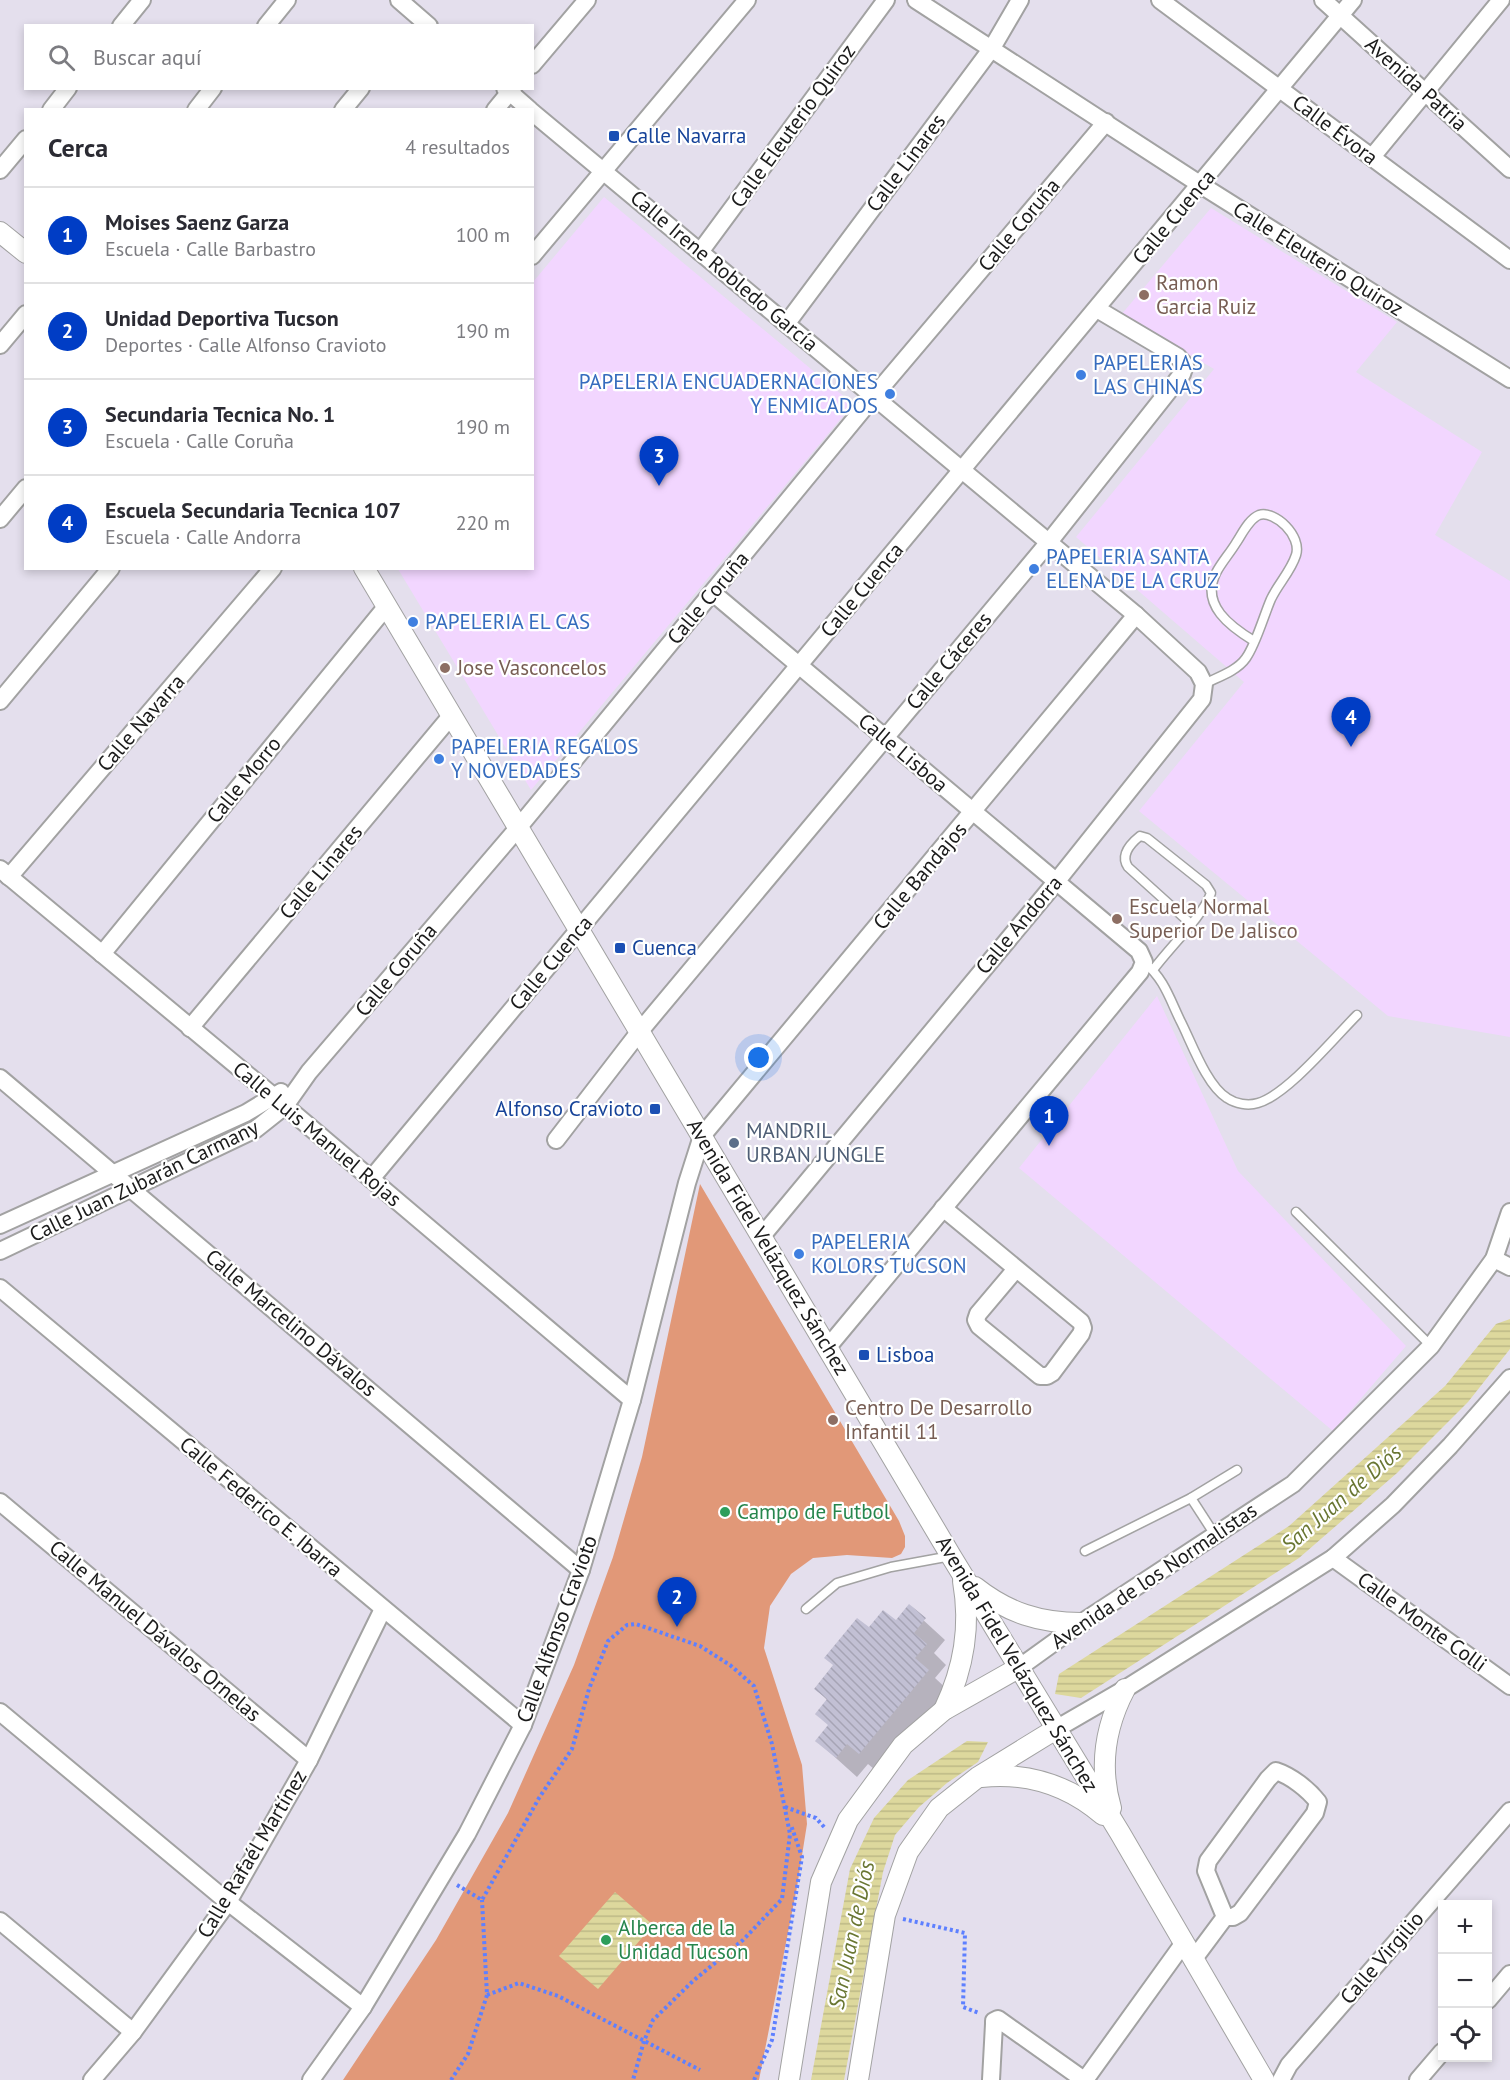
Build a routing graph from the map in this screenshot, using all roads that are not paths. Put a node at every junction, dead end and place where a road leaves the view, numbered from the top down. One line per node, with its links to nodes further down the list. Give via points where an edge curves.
1 (142, 0): 15 (street)
2 (287, 0): 16 (street)
3 (399, 0): 14 (street)
4 (587, 0): 18 (street)
5 (747, 0): 37 (street)
6 (886, 0): 41 (street, Calle Eleuterio Quiroz)
7 (916, 0): 17 (street, Calle Eleuterio Quiroz)
8 (1020, 0): 17 (street, Calle Linares)
9 (1160, 0): 19 (street, Calle Évora)
10 (1323, 0): 13 (street, Avenida Patria)
11 (1353, 0): 13 (street, Calle Cuenca)
12 (1501, 0): 24 (street)
13 (1340, 16): 19 (street, Calle Cuenca); 24 (street, Avenida Patria)
14 (421, 23)
15 (123, 24)
16 (268, 24)
17 (992, 48): 31 (street, Calle Eleuterio Quiroz); 46 (street, Calle Linares)
18 (534, 63)
19 (1280, 89): 34 (street, Calle Évora); 38 (street, Calle Cuenca)
20 (66, 90): 25 (street)
21 (211, 90): 26 (street)
22 (359, 90): 27 (street)
23 (509, 90): 28 (street); 29 (street, Calle Irene Robledo García)
24 (1426, 92): 33 (street, Avenida Patria); 34 (street)
25 (53, 108)
26 (198, 108)
27 (345, 108)
28 (496, 108)
29 (528, 108)
30 (534, 113): 37 (street, Calle Irene Robledo García)
31 (1106, 122): 38 (street, Calle Eleuterio Quiroz); 49 (street, Calle Coruña)
32 (24, 142): 36 (street)
33 (1503, 155): 35 (street, Avenida Patria)
34 (1372, 157): 43 (street, Calle Évora)
35 (1510, 168)
36 (0, 170)
37 (603, 170): 41 (street, Calle Irene Robledo García); 42 (street)
38 (1201, 185): 44 (street, Calle Cuenca); 48 (street, Calle Eleuterio Quiroz)
39 (0, 232): 40 (street)
40 (24, 251)
41 (700, 252): 46 (street, Calle Irene Robledo García)
42 (534, 254)
43 (1510, 260)
44 (1097, 309): 50 (street, Calle Cuenca); 53 (street, Calle Cáceres, via 1185,365 1182,374)
45 (24, 316): 47 (street)
46 (787, 323): 49 (street, Calle Irene Robledo García)
47 (0, 345)
48 (1510, 379)
49 (874, 396): 50 (street, Calle Irene Robledo García); 57 (street, Calle Coruña)
50 (963, 470): 53 (street, Calle Irene Robledo García); 61 (street, Calle Cuenca)
51 (24, 490): 52 (street)
52 (0, 519)
53 (1049, 542): 59 (street, Calle Irene Robledo García); 65 (street, Calle Cáceres)
54 (109, 570): 63 (street)
55 (271, 570): 68 (street, Calle Navarra)
56 (365, 570): 58 (street, Avenida Fidel Velázquez Sánchez)
57 (713, 592): 61 (street, Calle Lisboa); 67 (street, Calle Coruña)
58 (386, 607): 64 (street, Avenida Fidel Velázquez Sánchez); 72 (street, Calle Morro)
59 (1136, 615): 62 (street, via 1198,672); 66 (street, Calle Bandajos)
60 (1254, 641): 60 (lane, via 1272,596 1296,555 1297,541 1290,530 1269,515 1259,515 1250,522 1215,575 1211,592 1217,609 1230,626); 62 (lane, via 1246,658 1234,669)
61 (799, 665): 65 (street, Calle Lisboa); 71 (street, Calle Cuenca)
62 (1204, 684): 69 (street, Calle Andorra, via 1202,699)
63 (0, 701)
64 (451, 716): 67 (street, Avenida Fidel Velázquez Sánchez); 75 (street, Calle Linares)
65 (885, 737): 66 (street, Calle Lisboa); 76 (street, Calle Cáceres)
66 (973, 812): 69 (street, Calle Lisboa); 79 (street, Calle Bandajos)
67 (518, 828): 71 (street, Avenida Fidel Velázquez Sánchez); 78 (street, Calle Coruña)
68 (4, 873): 72 (street, Calle Luis Manuel Rojas)
69 (1056, 882): 73 (street, Calle Lisboa, via 1139,951); 88 (street, Calle Andorra)
70 (1191, 924): 70 (lane, via 1128,867 1125,854 1140,836 1211,892); 73 (lane)
71 (578, 929): 76 (street, Avenida Fidel Velázquez Sánchez); 82 (street, Calle Cuenca)
72 (102, 954): 75 (street, Calle Luis Manuel Rojas)
73 (1149, 966): 74 (lane, via 1167,989 1210,1080 1226,1097 1243,1105 1257,1104 1276,1095); 84 (street)
74 (1357, 1015)
75 (190, 1028): 78 (street, Calle Luis Manuel Rojas)
76 (640, 1031): 79 (street, Avenida Fidel Velázquez Sánchez); 80 (street, Calle Cáceres)
77 (0, 1078): 81 (street, Calle Marcelino Dávalos)
78 (280, 1102): 81 (street, Calle Juan Zubarán Carmany); 82 (street, Calle Luis Manuel Rojas); 83 (street, Calle Juan Zubarán Carmany, via 256,1129)
79 (702, 1136): 88 (street, Avenida Fidel Velázquez Sánchez); 97 (street, Calle Alfonso Cravioto)
80 (556, 1140)
81 (112, 1172): 83 (street, Calle Marcelino Dávalos); 87 (street, Calle Juan Zubarán Carmany)
82 (371, 1179): 97 (street, Calle Luis Manuel Rojas)
83 (132, 1189): 89 (street, Calle Juan Zubarán Carmany); 105 (street, Calle Marcelino Dávalos)
84 (943, 1208): 92 (street); 95 (street)
85 (1296, 1212): 94 (lane)
86 (1510, 1212): 90 (street, Avenida de los Normalistas)
87 (0, 1225)
88 (762, 1236): 95 (street, Avenida Fidel Velázquez Sánchez)
89 (0, 1251)
90 (1494, 1259): 91 (street); 94 (street, Avenida de los Normalistas)
91 (1510, 1267)
92 (1016, 1269): 92 (street, via 1081,1322 1083,1328 1047,1376 1040,1376 976,1320)
93 (0, 1288): 106 (street, Calle Federico E. Ibarra)
94 (1431, 1346): 101 (street, Avenida de los Normalistas, via 1293,1484)
95 (828, 1347): 104 (street, Avenida Fidel Velázquez Sánchez)
96 (1510, 1378): 103 (street, via 1393,1504)
97 (632, 1401): 105 (street, Calle Alfonso Cravioto)
98 (1237, 1470): 99 (lane)
99 (1191, 1498): 101 (lane); 102 (lane)
100 (0, 1502): 116 (street, Calle Manuel Dávalos Ornelas)
101 (1215, 1535): 108 (street, Avenida de los Normalistas)
102 (1084, 1551)
103 (1333, 1558): 110 (street, Calle Monte Colli); 111 (street)
104 (956, 1564): 107 (lane, via 891,1568 837,1583); 108 (street, via 988,1598 1021,1614 1040,1620); 109 (street, Avenida Fidel Velázquez Sánchez); 112 (street, via 967,1619 966,1643 962,1666)
105 (581, 1570): 114 (street, Calle Alfonso Cravioto)
106 (383, 1609): 114 (street, Calle Federico E. Ibarra); 116 (street, Calle Rafaél Martínez)
107 (806, 1609)
108 (1081, 1623): 109 (street, Avenida de los Normalistas)
109 (1020, 1667): 112 (street, Avenida de los Normalistas); 115 (street, Avenida Fidel Velázquez Sánchez)
110 (1510, 1686)
111 (1125, 1689): 115 (street); 119 (street, via 1110,1723 1104,1759 1107,1797)
112 (944, 1710): 131 (street, Avenida de los Normalistas, via 903,1745 848,1820 821,1882)
113 (0, 1712): 120 (street)
114 (523, 1725): 126 (street, Calle Alfonso Cravioto, via 467,1834)
115 (1056, 1729): 117 (street); 119 (street, Avenida Fidel Velázquez Sánchez)
116 (309, 1760): 120 (street, Calle Rafaél Martínez)
117 (978, 1777): 119 (street, via 1015,1776 1052,1783 1089,1803); 132 (street, via 939,1808 908,1852 885,1915)
118 (1510, 1811): 136 (street, Calle Virgilio, via 1289,2065)
119 (1120, 1833): 123 (street, Avenida Fidel Velázquez Sánchez)
120 (228, 1902): 126 (street); 127 (street, Calle Rafaél Martínez)
121 (1225, 1917): 121 (street, via 1240,1913 1315,1813 1318,1802 1285,1774 1276,1771 1268,1779 1208,1861 1206,1871); 123 (street)
122 (0, 1921): 127 (street)
123 (1188, 1952): 134 (street); 135 (street, Avenida Fidel Velázquez Sánchez)
124 (1510, 1974): 125 (street)
125 (1492, 1995)
126 (363, 2007): 130 (street, Calle Alfonso Cravioto)
127 (133, 2032): 129 (street, Calle Rafaél Martínez)
128 (1438, 2058): 137 (street)
129 (92, 2080)
130 (311, 2080)
131 (789, 2080)
132 (858, 2080)
133 (991, 2080): 134 (street, via 996,2020)
134 (1084, 2080)
135 (1264, 2080)
136 (1281, 2080)
137 (1418, 2080)

